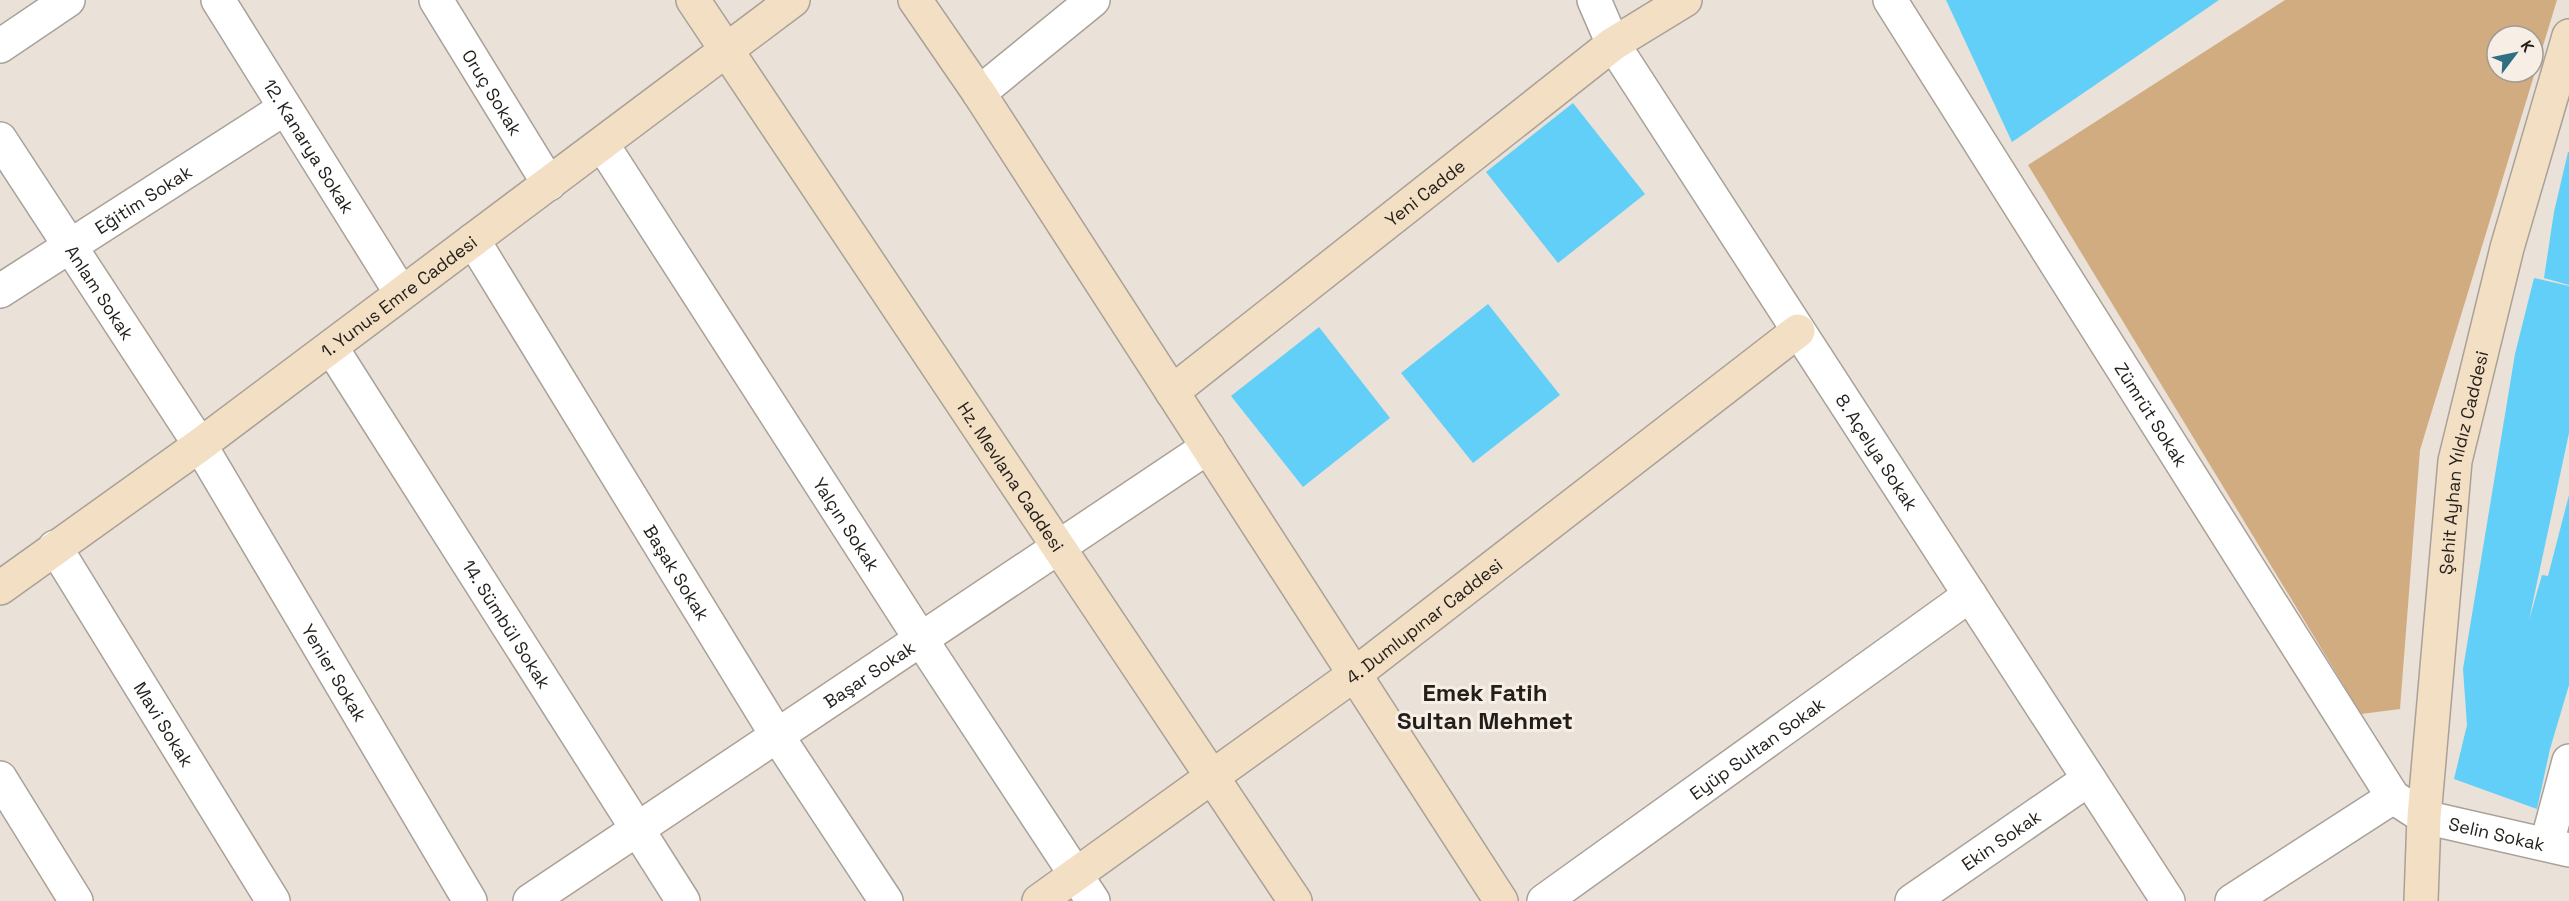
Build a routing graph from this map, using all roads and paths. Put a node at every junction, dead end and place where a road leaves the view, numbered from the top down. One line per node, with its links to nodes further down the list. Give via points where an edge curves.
1 (68, 0): 13 (street)
2 (218, 0): 16 (street, 12. Kanarya Sokak)
3 (436, 0): 19 (street, Oruç Sokak)
4 (693, 0): 14 (street, Hz. Mevlana Caddesi)
5 (793, 0): 14 (street, 1. Yunus Emre Caddesi)
6 (915, 0): 15 (street)
7 (1093, 0): 15 (street)
8 (1594, 0): 12 (street, 8. Açelya Sokak)
9 (1685, 0): 12 (street, Yeni Cadde)
10 (1890, 0): 40 (street, Zümrüt Sokak)
11 (2569, 36): 41 (street, Şehit Ayhan Yıldız Caddesi, via 2507,248 2455,461)
12 (1613, 44): 24 (street, 8. Açelya Sokak); 26 (street, Yeni Cadde)
13 (0, 46)
14 (726, 52): 18 (street, 1. Yunus Emre Caddesi); 29 (street, Hz. Mevlana Caddesi)
15 (979, 93): 26 (street)
16 (285, 108): 21 (street, Eğitim Sokak); 23 (street, 12. Kanarya Sokak)
17 (0, 139): 21 (street, Anlam Sokak)
18 (602, 144): 19 (street, 1. Yunus Emre Caddesi); 33 (street, Yalçın Sokak)
19 (549, 184): 20 (street, 1. Yunus Emre Caddesi)
20 (473, 240): 23 (street, 1. Yunus Emre Caddesi); 35 (street, Başak Sokak)
21 (70, 245): 22 (street, Eğitim Sokak); 27 (street, Anlam Sokak)
22 (0, 291)
23 (401, 293): 25 (street, 1. Yunus Emre Caddesi)
24 (1798, 331): 32 (street, 8. Açelya Sokak); 34 (street, 4. Dumlupınar Caddesi)
25 (331, 347): 27 (street, 1. Yunus Emre Caddesi); 42 (street, 14. Sümbül Sokak)
26 (1172, 392): 28 (street)
27 (200, 444): 30 (street, 1. Yunus Emre Caddesi); 47 (street, Yenier Sokak)
28 (1208, 447): 29 (street, Başar Sokak); 34 (street)
29 (1059, 545): 33 (street, Başar Sokak); 38 (street, Hz. Mevlana Caddesi)
30 (55, 547): 31 (street, 1. Yunus Emre Caddesi); 46 (street, Mavi Sokak)
31 (0, 588)
32 (1970, 595): 39 (street, 8. Açelya Sokak); 54 (street, Eyüp Sultan Sokak)
33 (922, 641): 35 (street, Başar Sokak); 44 (street, Yalçın Sokak)
34 (1355, 674): 38 (street, 4. Dumlupınar Caddesi); 53 (street)
35 (778, 737): 42 (street, Başar Sokak); 50 (street, Başak Sokak)
36 (2569, 761): 43 (street)
37 (0, 778): 45 (street)
38 (1211, 778): 44 (street, 4. Dumlupınar Caddesi); 52 (street, Hz. Mevlana Caddesi)
39 (2089, 779): 55 (street, Ekin Sokak); 56 (street, 8. Açelya Sokak)
40 (2393, 797): 41 (street, Zümrüt Sokak); 57 (street)
41 (2424, 817): 43 (street, Selin Sokak); 58 (street, Şehit Ayhan Yıldız Caddesi)
42 (638, 828): 48 (street, Başar Sokak); 49 (street, 14. Sümbül Sokak)
43 (2558, 847)
44 (1085, 888): 51 (street, 4. Dumlupınar Caddesi)
45 (75, 901)
46 (273, 901)
47 (470, 901)
48 (530, 901)
49 (683, 901)
50 (886, 901)
51 (1040, 901)
52 (1295, 901)
53 (1502, 901)
54 (1544, 901)
55 (1912, 901)
56 (2168, 901)
57 (2232, 901)
58 (2421, 901)

